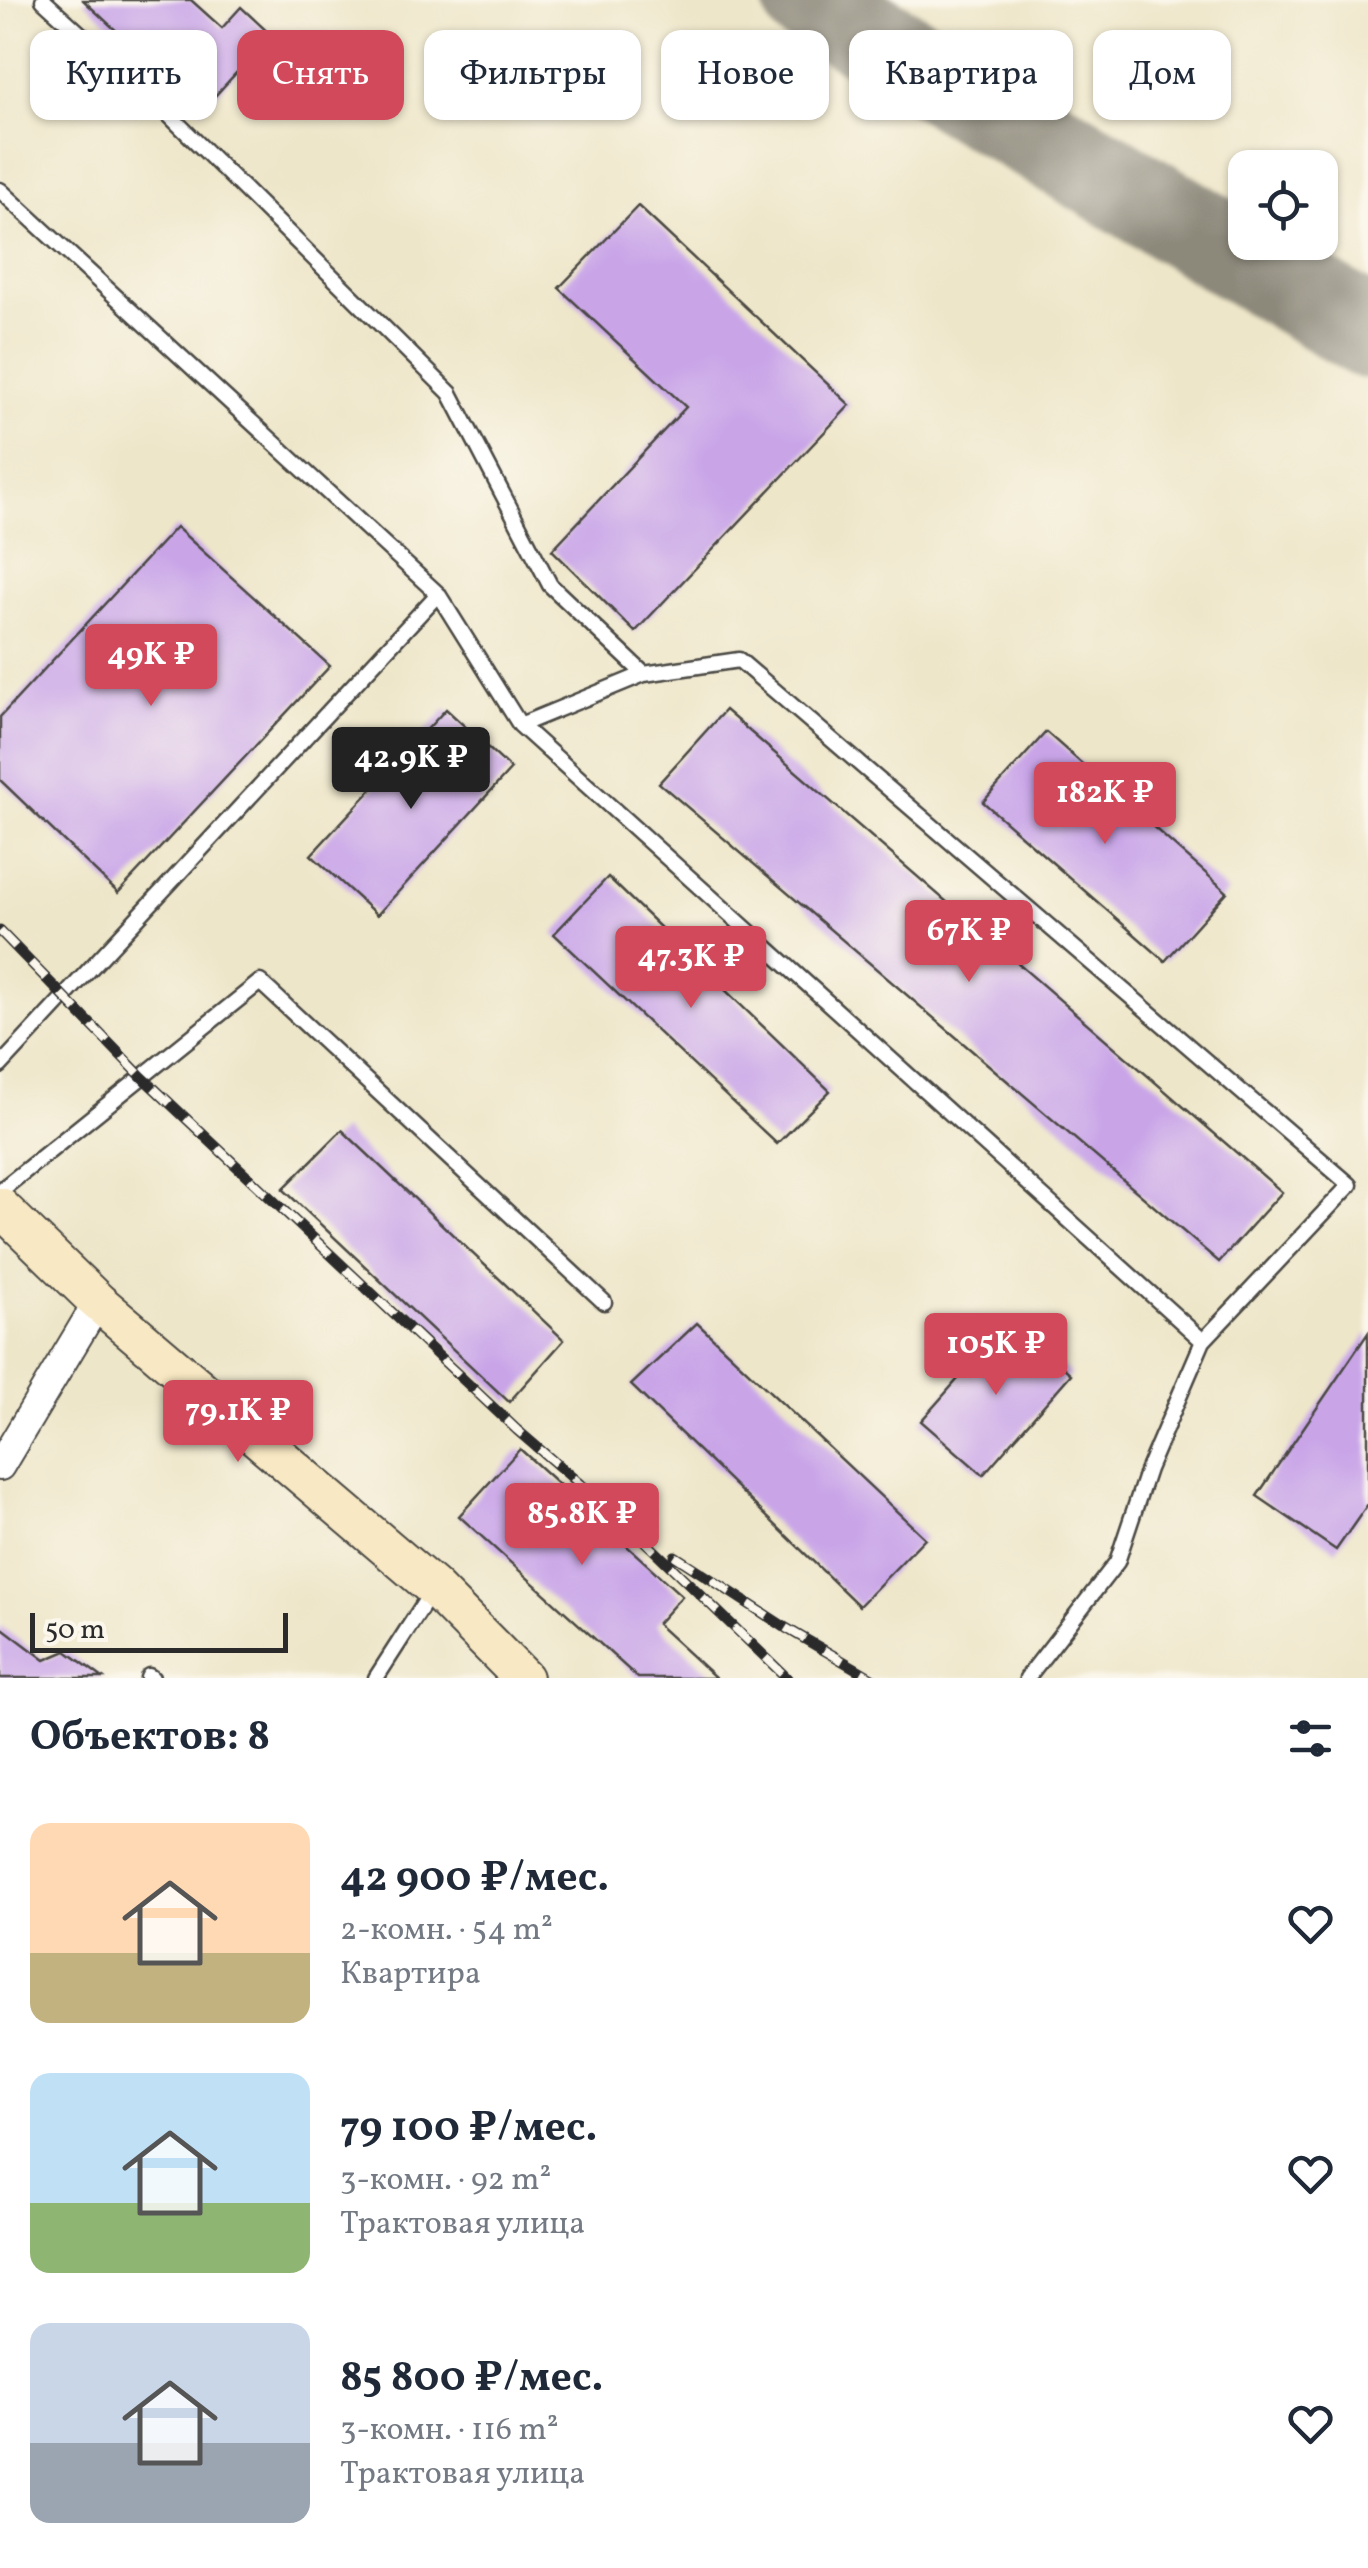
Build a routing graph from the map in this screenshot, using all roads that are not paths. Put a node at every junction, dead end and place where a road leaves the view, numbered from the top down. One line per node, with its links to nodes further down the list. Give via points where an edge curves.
1 (42, 0): 4 (lane, via 450,393 550,586)
2 (0, 190): 3 (lane)
3 (438, 594): 5 (lane); 6 (lane)
4 (644, 674): 5 (lane); 11 (lane, via 739,660 1350,1185)
5 (520, 726): 11 (lane)
6 (0, 1066)
7 (0, 1191): 10 (lane, via 260,982)
8 (0, 1207): 9 (main road)
9 (98, 1302): 12 (street); 13 (main road)
10 (604, 1302)
11 (1203, 1341): 16 (lane, via 1117,1562)
12 (0, 1466)
13 (434, 1588): 14 (lane); 15 (main road)
14 (376, 1678)
15 (522, 1678)
16 (1027, 1678)

